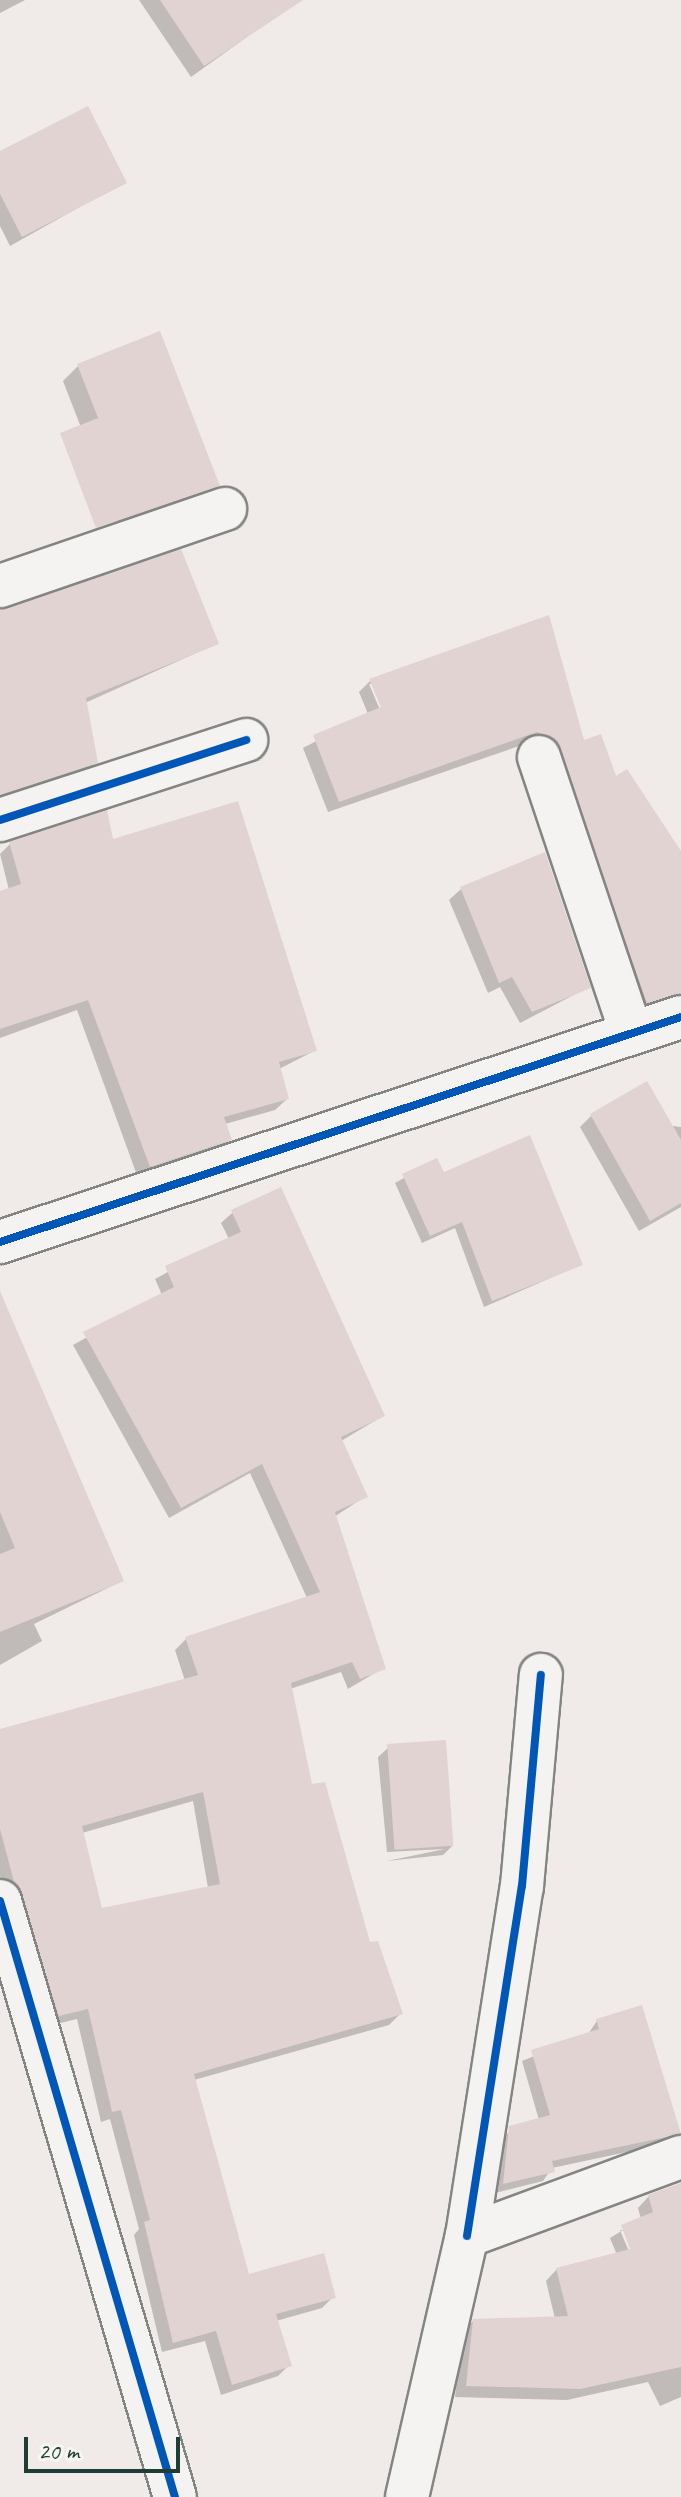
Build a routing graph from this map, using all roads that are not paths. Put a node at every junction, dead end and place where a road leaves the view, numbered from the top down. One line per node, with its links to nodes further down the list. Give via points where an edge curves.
1 (225, 509): 2 (street)
2 (0, 586)
3 (246, 740): 5 (street)
4 (539, 757): 7 (street)
5 (0, 820)
6 (681, 1017): 7 (street)
7 (631, 1032): 8 (street)
8 (0, 1242)
9 (541, 1675): 12 (street, via 522,1886)
10 (0, 1901): 13 (street)
11 (681, 2157): 12 (street)
12 (467, 2236): 14 (street)
13 (175, 2497)
14 (407, 2497)

